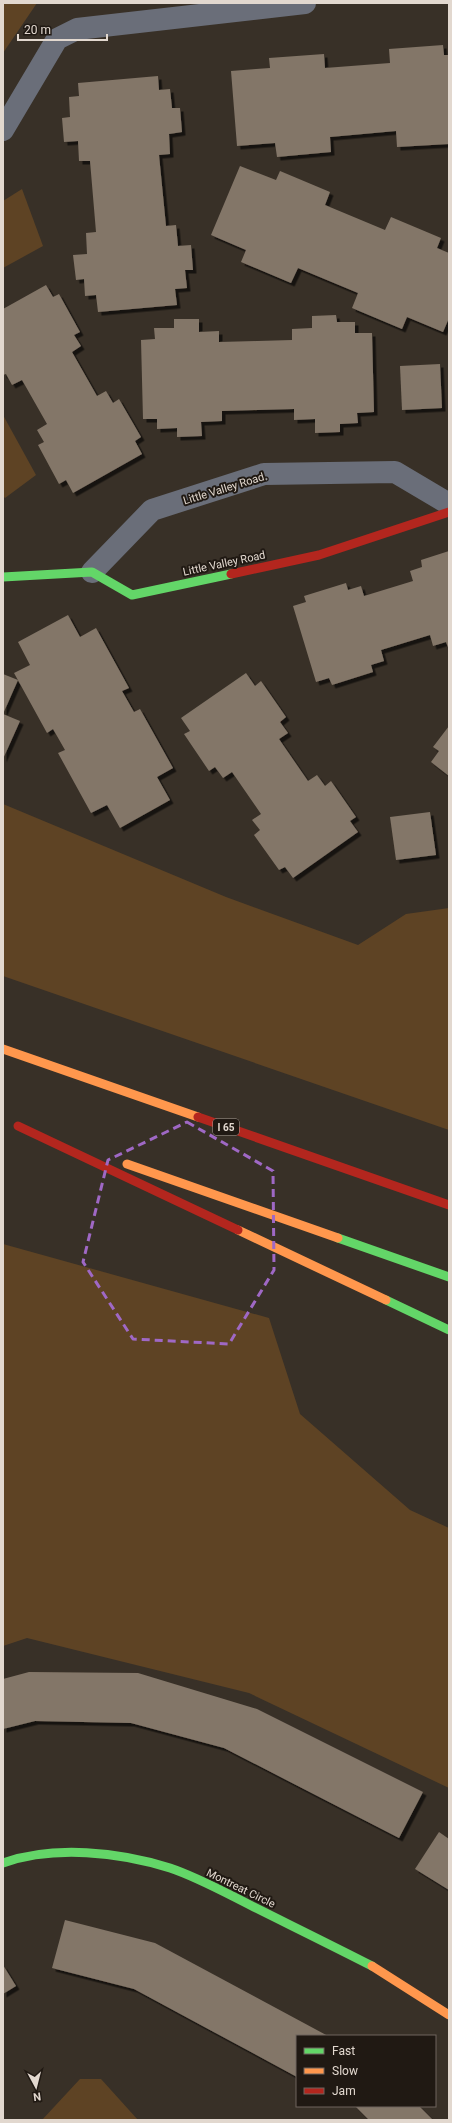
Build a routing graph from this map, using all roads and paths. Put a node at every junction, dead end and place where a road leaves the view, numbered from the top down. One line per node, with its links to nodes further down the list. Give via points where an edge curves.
1 (304, 3): 2 (street, via 76,29 57,38)
2 (3, 130)
3 (449, 504): 5 (street, Little Valley Road., via 394,472 264,474 152,510)
4 (449, 512): 5 (main road, Little Valley Road, via 319,554 132,595)
5 (92, 572): 6 (main road)
6 (3, 577)
7 (3, 1049): 8 (main road, I 65)
8 (449, 1205)
9 (449, 1277): 10 (main road, via 14,1125)
10 (449, 1330)
11 (3, 1863): 12 (main road, Montreat Circle, via 20,1858 74,1851 115,1856 170,1868 222,1891 384,1972)
12 (449, 2015)

